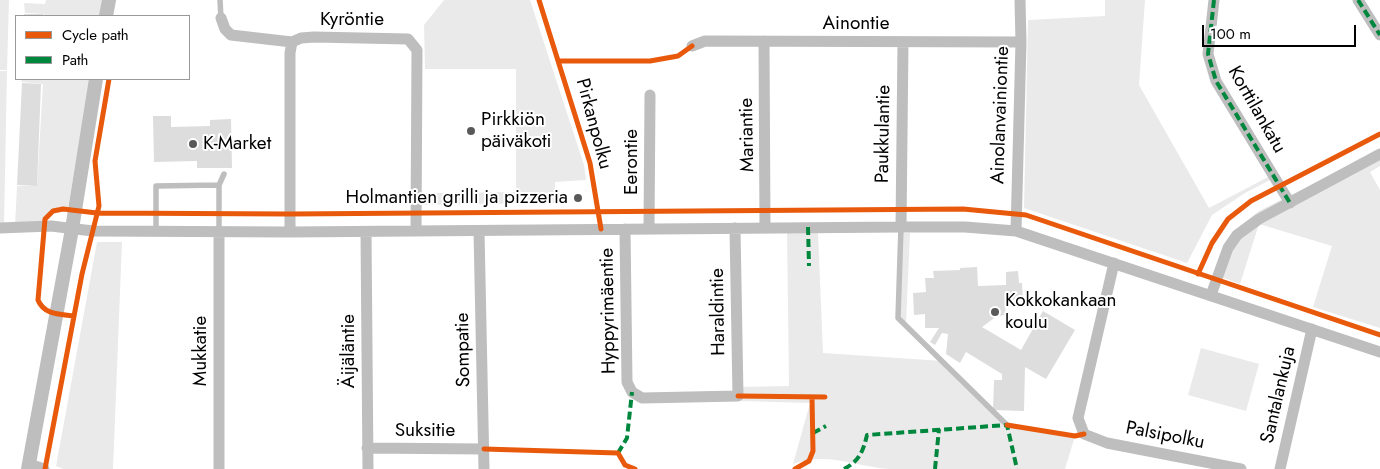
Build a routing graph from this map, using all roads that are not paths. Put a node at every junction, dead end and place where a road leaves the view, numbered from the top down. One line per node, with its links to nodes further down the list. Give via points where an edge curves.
1 (109, 0): 6 (street)
2 (220, 0): 7 (lane)
3 (1020, 0): 12 (street, Ainolanvainiontie)
4 (1214, 0): 19 (street, Korttilankatu, via 1208,54 1216,80)
5 (1358, 0): 8 (street)
6 (106, 15)
7 (221, 18): 10 (street, Kyröntie, via 231,35)
8 (1380, 35)
9 (764, 41): 11 (street, Ainontie); 13 (street, Ainontie, via 705,41); 23 (street, Mariantie)
10 (292, 42): 28 (street, Kyröntie, via 314,37 395,38 408,39 417,50); 32 (street)
11 (903, 42): 12 (street, Ainontie); 20 (street, Paukkulantie)
12 (1022, 42): 29 (street, Ainolanvainiontie)
13 (692, 46)
14 (96, 80): 24 (street)
15 (650, 95): 26 (street, Eerontie)
16 (1380, 154): 19 (street)
17 (224, 174): 18 (lane)
18 (218, 185): 30 (lane, via 156,186); 31 (lane)
19 (1290, 203): 35 (street, via 1237,235 1228,248)
20 (901, 226): 23 (street); 29 (street); 39 (lane, via 898,318)
21 (0, 228): 24 (street, via 51,226)
22 (735, 228): 23 (street); 26 (street); 38 (street, Haraldintie, via 738,396 642,398)
23 (765, 228)
24 (72, 229): 30 (street); 42 (street)
25 (625, 229): 26 (street); 27 (street); 38 (street, Hyppyrimäentie, via 627,382)
26 (649, 229)
27 (479, 230): 28 (street); 41 (street, Sompatie)
28 (416, 231): 33 (street)
29 (1016, 231): 34 (street)
30 (156, 232): 31 (street)
31 (219, 232): 32 (street); 44 (street, Mukkatie)
32 (290, 232): 33 (street)
33 (366, 232): 40 (street, Äijäläntie)
34 (1114, 263): 35 (street); 47 (street, Palsipolku, via 1078,418 1084,434 1107,443)
35 (1211, 295): 36 (street)
36 (1312, 329): 37 (street); 48 (street, Santalankuja)
37 (1380, 352)
38 (632, 392)
39 (1007, 425)
40 (367, 448): 41 (street, Suksitie); 45 (street, Äijäläntie)
41 (484, 449): 46 (street, Sompatie)
42 (29, 467): 43 (street)
43 (44, 469)
44 (219, 469)
45 (368, 469)
46 (484, 469)
47 (1240, 469)
48 (1280, 469)

